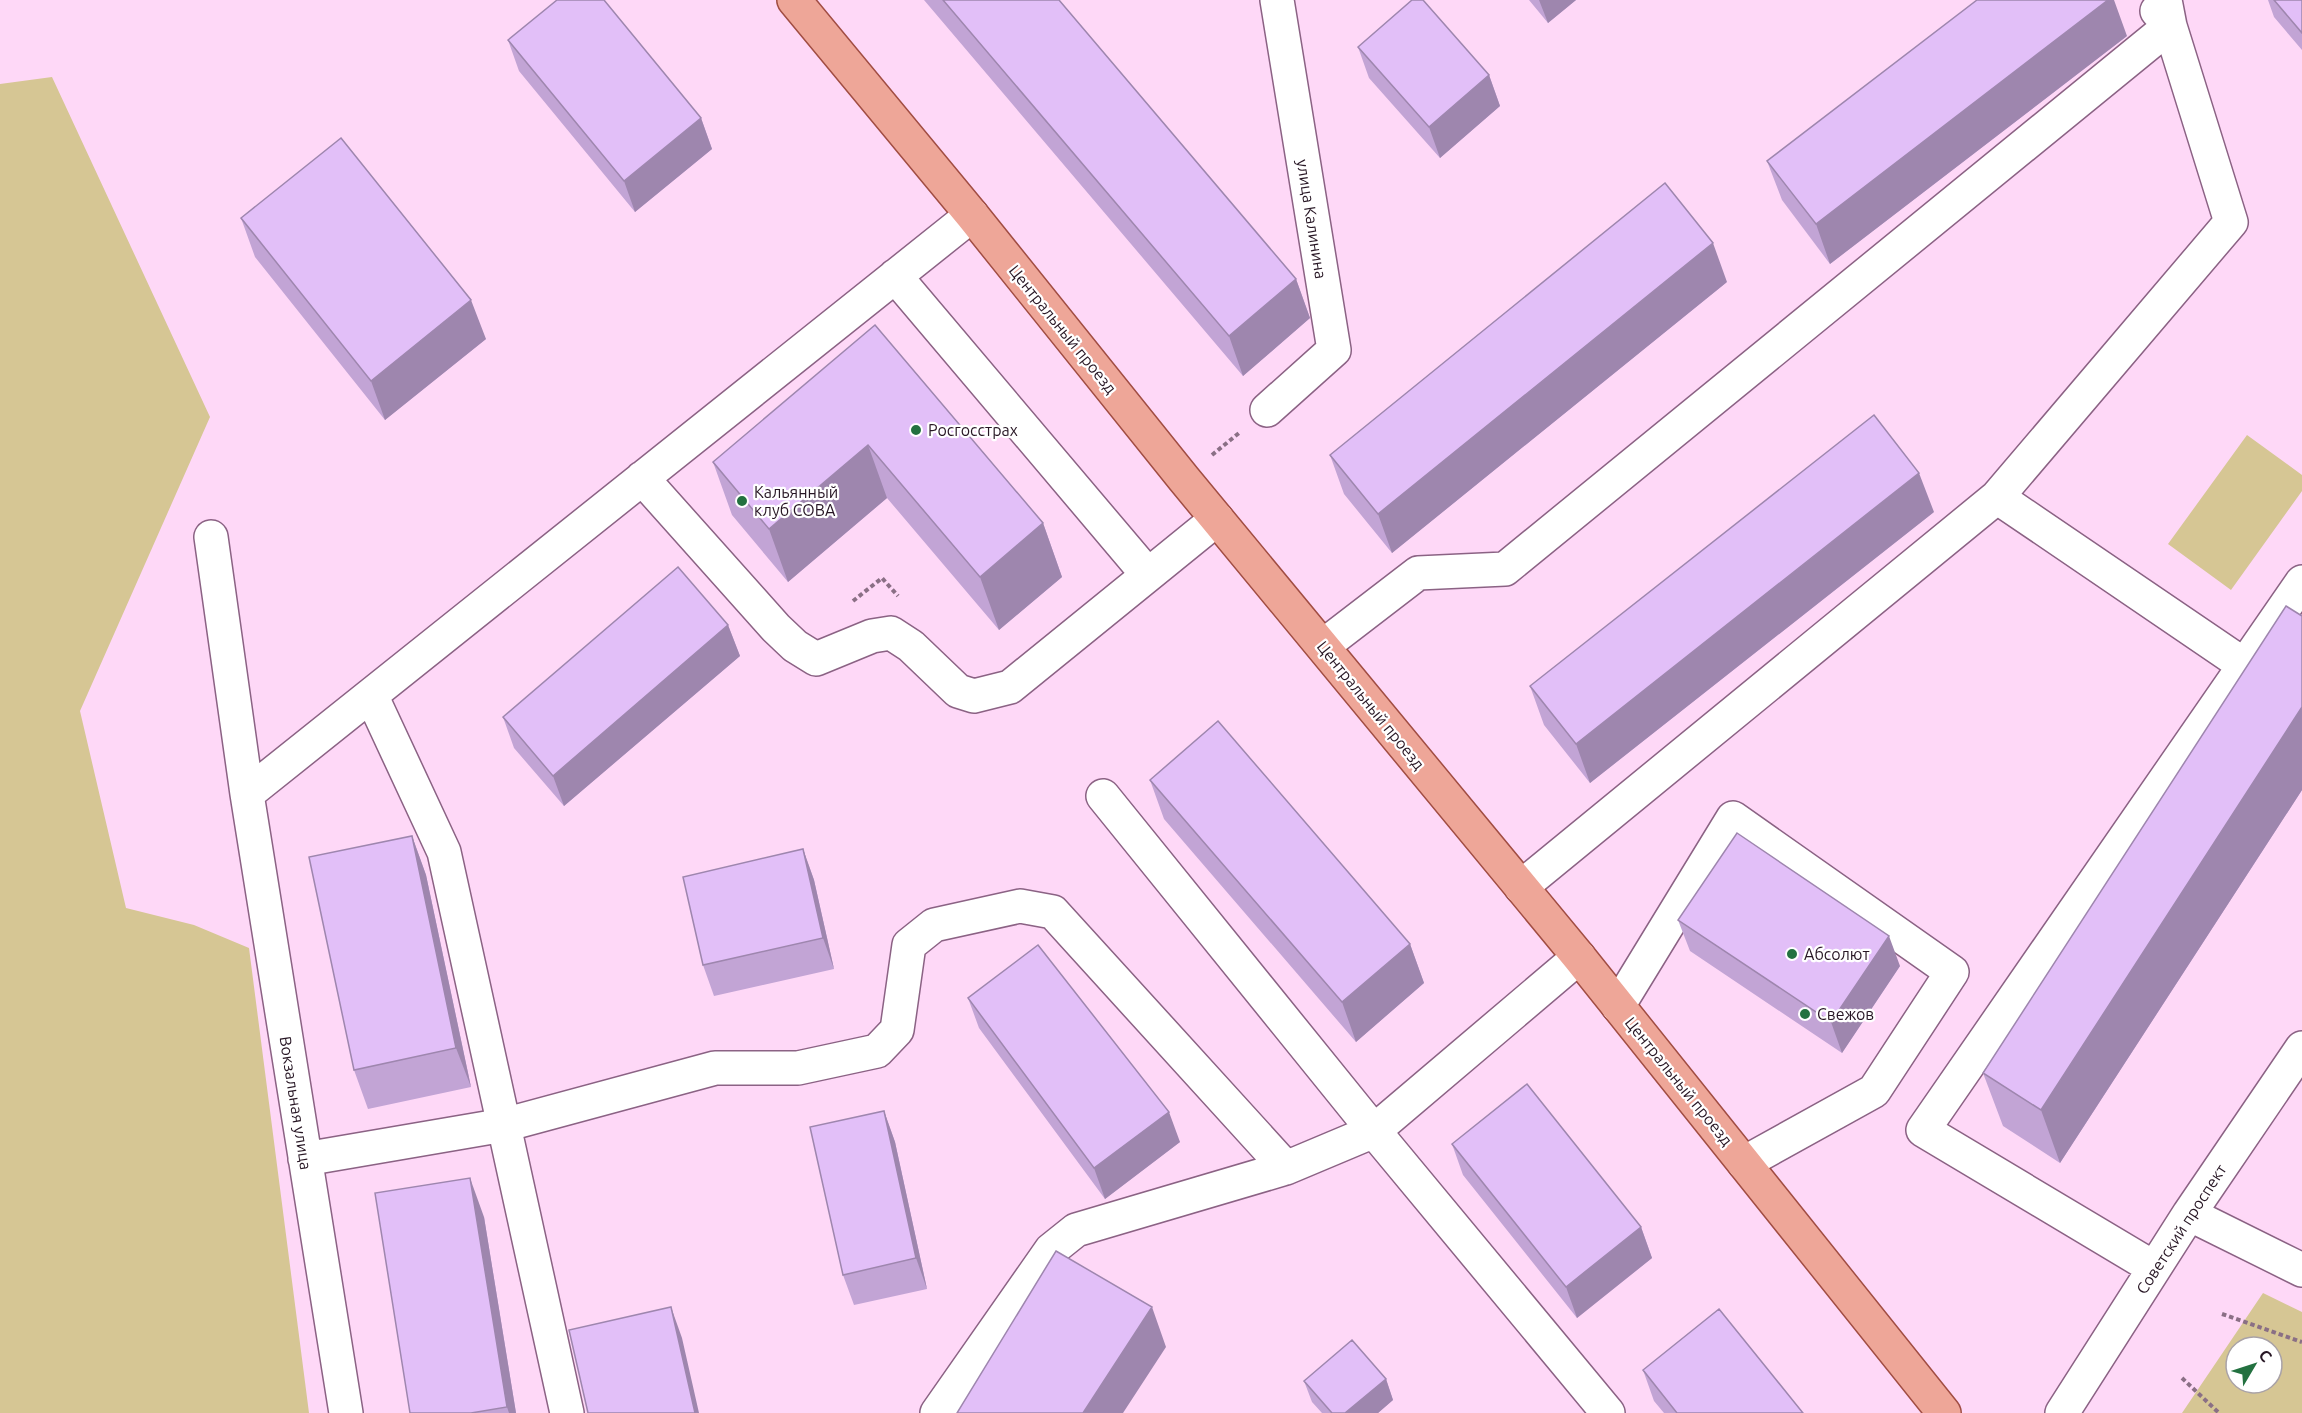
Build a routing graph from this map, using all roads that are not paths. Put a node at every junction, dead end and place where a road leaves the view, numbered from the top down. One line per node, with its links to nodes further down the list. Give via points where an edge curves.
1 (794, 0): 5 (main road, Центральный проезд)
2 (1277, 0): 7 (street, улица Калинина, via 1334,350)
3 (2148, 0): 4 (street)
4 (2167, 13): 9 (street, via 2231,222); 14 (street, via 1505,569 1418,573)
5 (972, 215): 6 (street); 10 (main road, Центральный проезд)
6 (895, 276): 8 (street); 12 (street)
7 (1267, 410)
8 (642, 478): 12 (street, via 795,646 816,659 872,636 891,633 911,646 958,691 974,696 1010,687); 16 (street)
9 (1998, 497): 15 (street); 19 (street)
10 (1217, 519): 12 (street); 14 (main road, Центральный проезд)
11 (211, 537): 17 (street, Вокзальная улица)
12 (1148, 575)
13 (2302, 582): 15 (street)
14 (1323, 646): 19 (main road, Центральный проезд)
15 (2244, 666): 29 (street, via 1923,1130)
16 (371, 695): 17 (street); 23 (street, via 444,852)
17 (247, 794): 25 (street, Вокзальная улица)
18 (1103, 796): 24 (street)
19 (1521, 887): 20 (main road, Центральный проезд)
20 (1578, 957): 21 (main road, Центральный проезд); 24 (street)
21 (1618, 1006): 26 (main road, Центральный проезд); 26 (street, via 1733,818 1952,972 1874,1091)
22 (2302, 1048): 28 (street, Советский проспект)
23 (504, 1125): 25 (street); 27 (street, via 715,1068 798,1068 877,1051 897,1030 909,945 934,925 1020,906 1053,912); 32 (street)
24 (1374, 1131): 27 (street); 34 (street)
25 (305, 1160): 31 (street, Вокзальная улица)
26 (1744, 1163): 35 (main road, Центральный проезд)
27 (1286, 1168): 33 (street, via 1076,1230 1050,1250)
28 (2190, 1214): 29 (street, Советский проспект); 30 (street)
29 (2154, 1268): 36 (street, Советский проспект)
30 (2302, 1270)
31 (346, 1413)
32 (567, 1413)
33 (937, 1413)
34 (1608, 1413)
35 (1944, 1413)
36 (2062, 1413)

